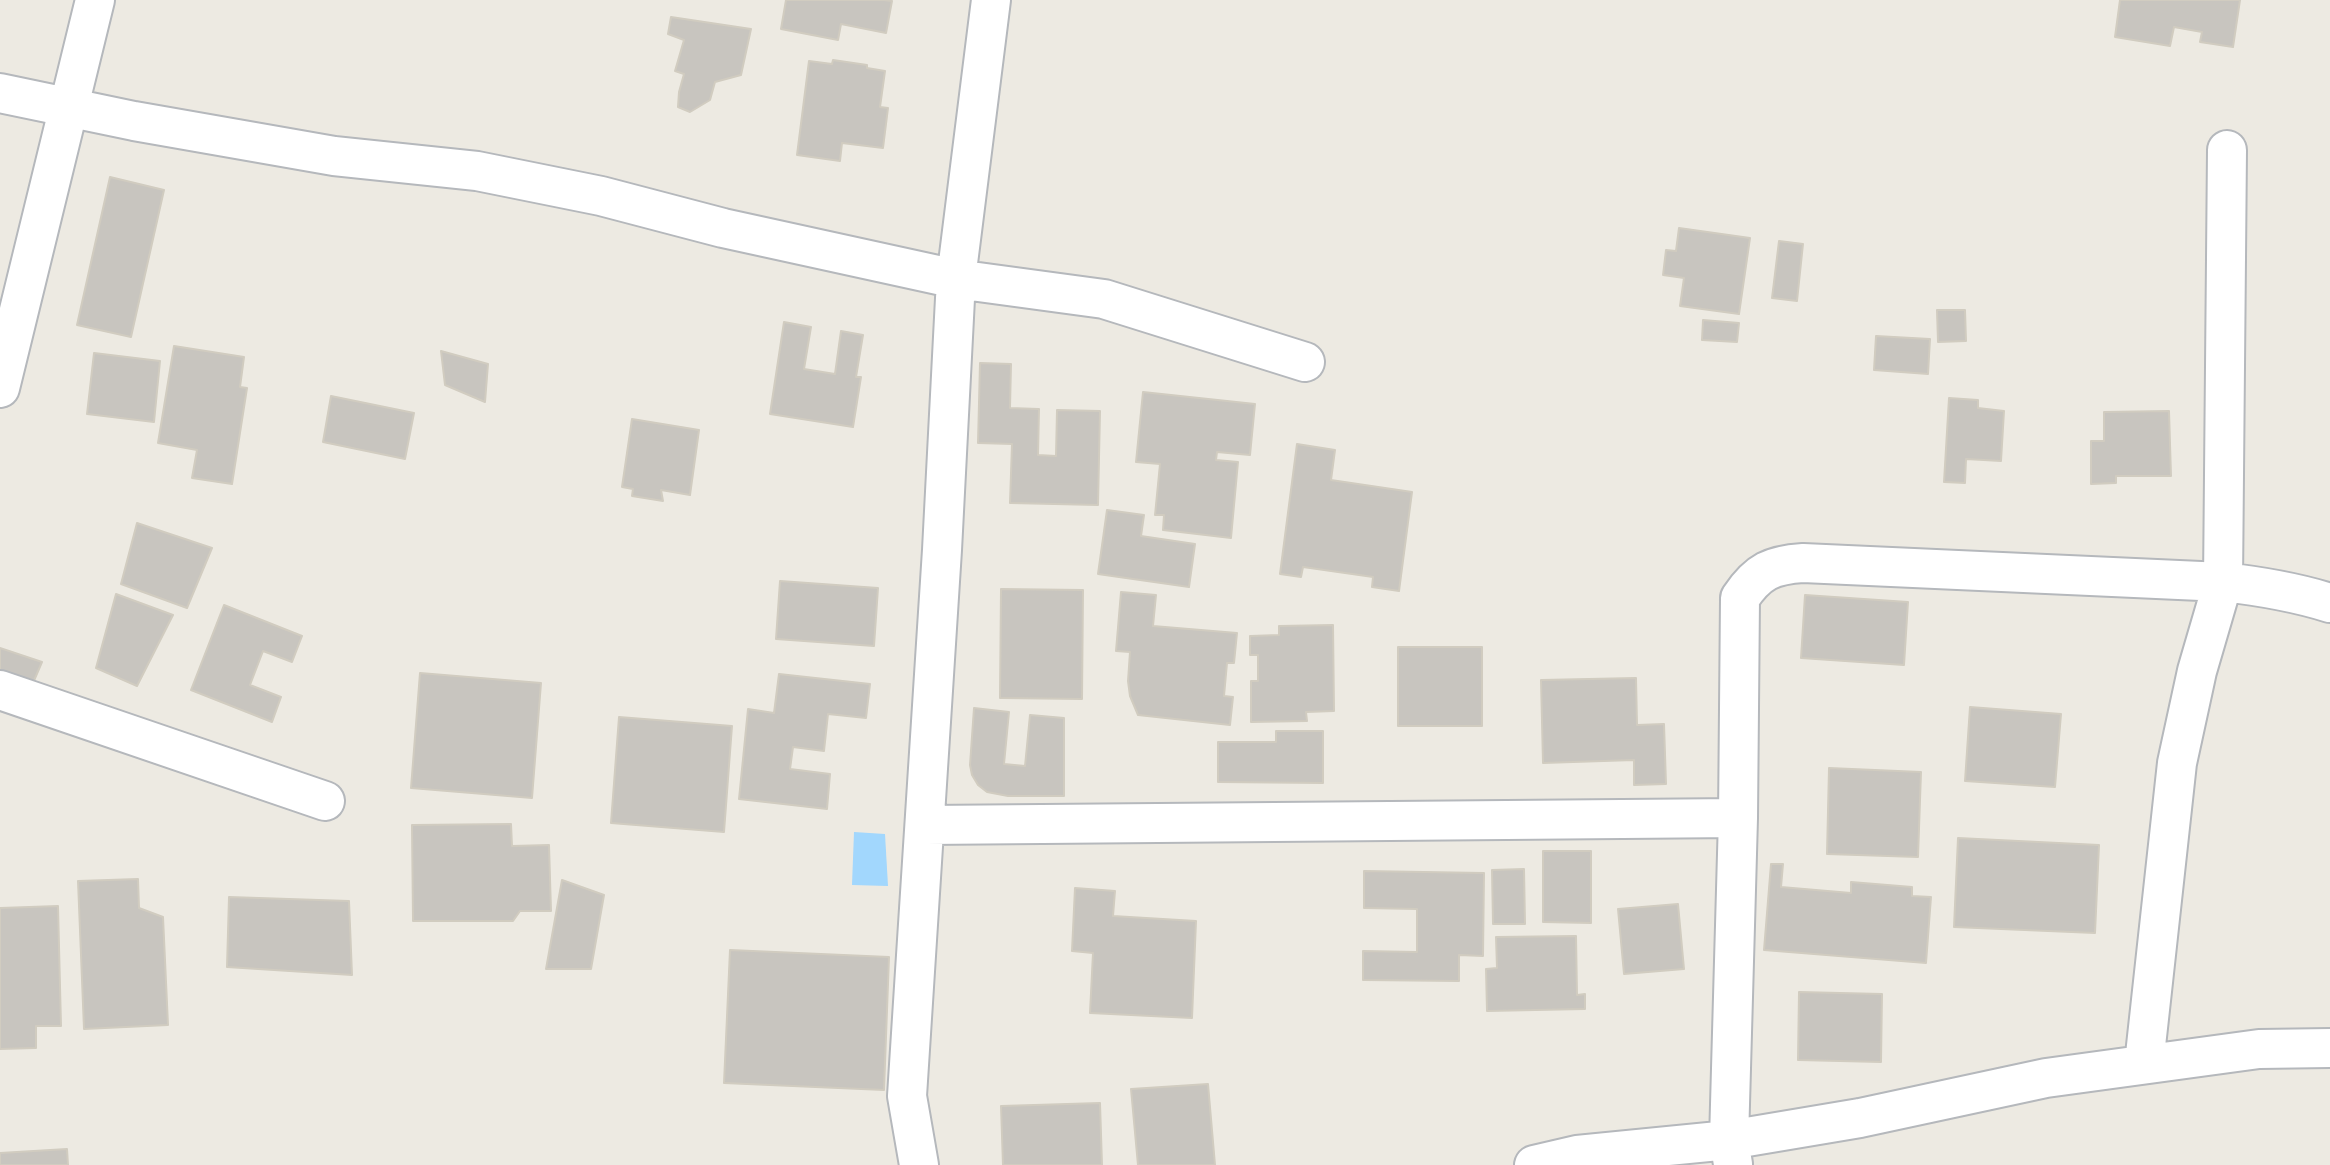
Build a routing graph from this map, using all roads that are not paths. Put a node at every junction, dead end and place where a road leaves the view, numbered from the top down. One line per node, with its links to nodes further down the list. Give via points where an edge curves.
1 (95, 0): 4 (street)
2 (991, 0): 6 (street)
3 (0, 93): 4 (street)
4 (70, 106): 6 (street, via 334,156 477,171); 8 (street)
5 (2227, 150): 9 (street)
6 (956, 279): 7 (street, via 1104,299); 14 (street)
7 (1305, 362)
8 (0, 388)
9 (2222, 582): 10 (street); 13 (street, via 1777,565 1752,580 1740,598); 16 (street, via 2177,764)
10 (2330, 603)
11 (0, 690): 12 (street)
12 (325, 801)
13 (1738, 818): 14 (street); 17 (street)
14 (926, 825): 18 (street, via 908,1096)
15 (2330, 1048): 16 (street, via 2259,1049)
16 (2144, 1064): 17 (street, via 2046,1078 1860,1118)
17 (1731, 1152): 19 (street, via 1577,1155)
18 (919, 1165)
19 (1534, 1165)

